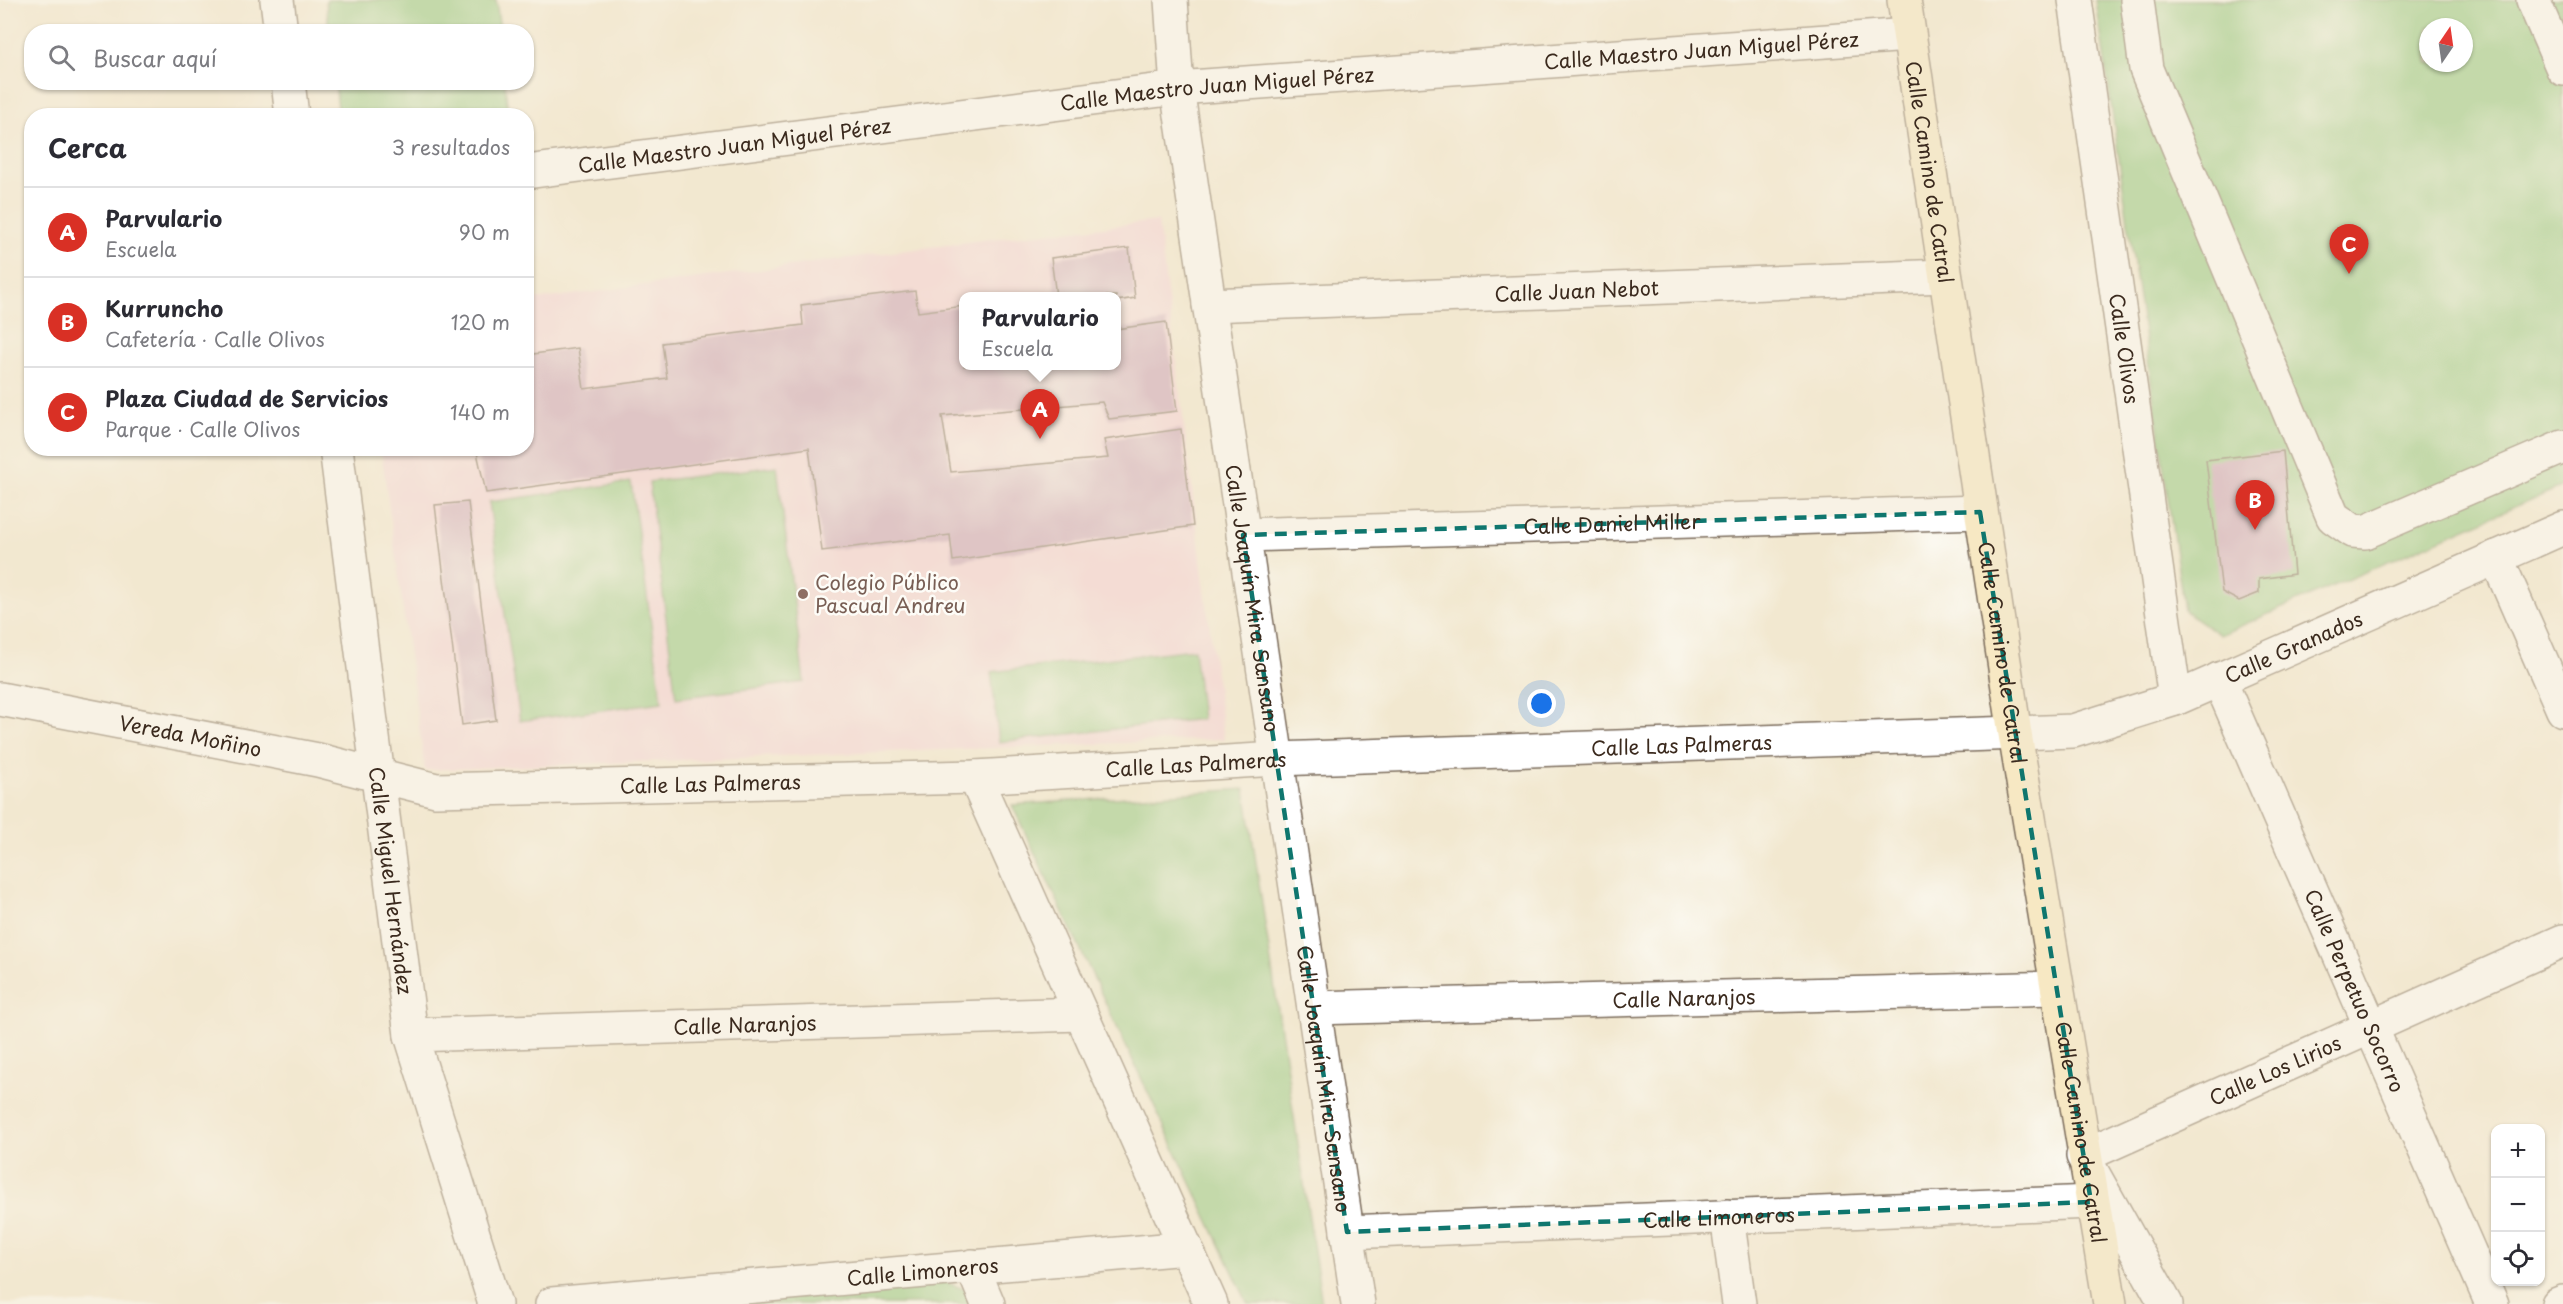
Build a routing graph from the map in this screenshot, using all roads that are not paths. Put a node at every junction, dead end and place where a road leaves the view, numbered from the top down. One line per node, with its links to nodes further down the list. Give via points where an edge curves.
1 (277, 0): 7 (street)
2 (1171, 0): 10 (street, Calle Joaquín Mira Sansano)
3 (1904, 0): 8 (street, Calle Camino de Catral)
4 (2075, 0): 24 (street, Calle Olivos)
5 (2137, 0): 16 (street, via 2146,69 2333,518 2353,531 2365,532)
6 (2533, 0): 9 (street)
7 (280, 24)
8 (1909, 35): 10 (street, Calle Maestro Juan Miguel Pérez); 14 (street, Calle Camino de Catral)
9 (2563, 69)
10 (1176, 88): 13 (street, Calle Maestro Juan Miguel Pérez); 15 (street, Calle Joaquín Mira Sansano)
11 (289, 90): 12 (street)
12 (291, 108)
13 (534, 171)
14 (1945, 276): 15 (street, Calle Juan Nebot); 18 (street, Calle Camino de Catral)
15 (1209, 305): 20 (street, Calle Joaquín Mira Sansano)
16 (2563, 447)
17 (337, 456): 28 (street, Calle Miguel Hernández)
18 (1980, 512): 20 (street, Calle Daniel Miller); 26 (street, Calle Camino de Catral)
19 (2563, 528): 21 (street, Calle Granados)
20 (1243, 535): 27 (street, Calle Joaquín Mira Sansano)
21 (2496, 557): 22 (street, Calle Granados); 25 (street)
22 (2219, 680): 24 (street, Calle Granados); 34 (street, Calle Perpetuo Socorro)
23 (0, 699): 28 (street, Vereda Moñino, via 318,759)
24 (2175, 699): 26 (street, Calle Granados, via 2073,731)
25 (2563, 710)
26 (2015, 734): 27 (street, Calle Las Palmeras); 31 (street, Calle Camino de Catral)
27 (1277, 759): 29 (street, Calle Las Palmeras); 32 (street, Calle Joaquín Mira Sansano)
28 (379, 775): 29 (street, Calle Las Palmeras, via 436,790); 35 (street, Calle Miguel Hernández)
29 (975, 777): 33 (street)
30 (2563, 941): 34 (street, Calle Los Lirios)
31 (2056, 988): 32 (street, Calle Naranjos); 36 (street, Calle Camino de Catral)
32 (1314, 1008): 39 (street, Calle Joaquín Mira Sansano)
33 (1081, 1014): 35 (street, Calle Naranjos); 40 (street)
34 (2371, 1028): 36 (street, Calle Los Lirios); 52 (street, Calle Perpetuo Socorro)
35 (411, 1035): 44 (street, Calle Miguel Hernández)
36 (2083, 1156): 37 (street, Calle Camino de Catral); 51 (street)
37 (2091, 1202): 38 (street, Calle Limoneros); 50 (street, Calle Camino de Catral)
38 (1727, 1216): 39 (street, Calle Limoneros); 49 (street)
39 (1347, 1232): 48 (street, Calle Joaquín Mira Sansano)
40 (1186, 1248): 41 (street, Calle Limoneros); 47 (street)
41 (972, 1266): 42 (street, Calle Limoneros); 46 (street)
42 (702, 1297): 45 (street, Calle Limoneros)
43 (2563, 1302): 53 (street)
44 (495, 1304)
45 (552, 1304)
46 (988, 1304)
47 (1211, 1304)
48 (1358, 1304)
49 (1738, 1304)
50 (2110, 1304)
51 (2166, 1304)
52 (2492, 1304)
53 (2558, 1304)

